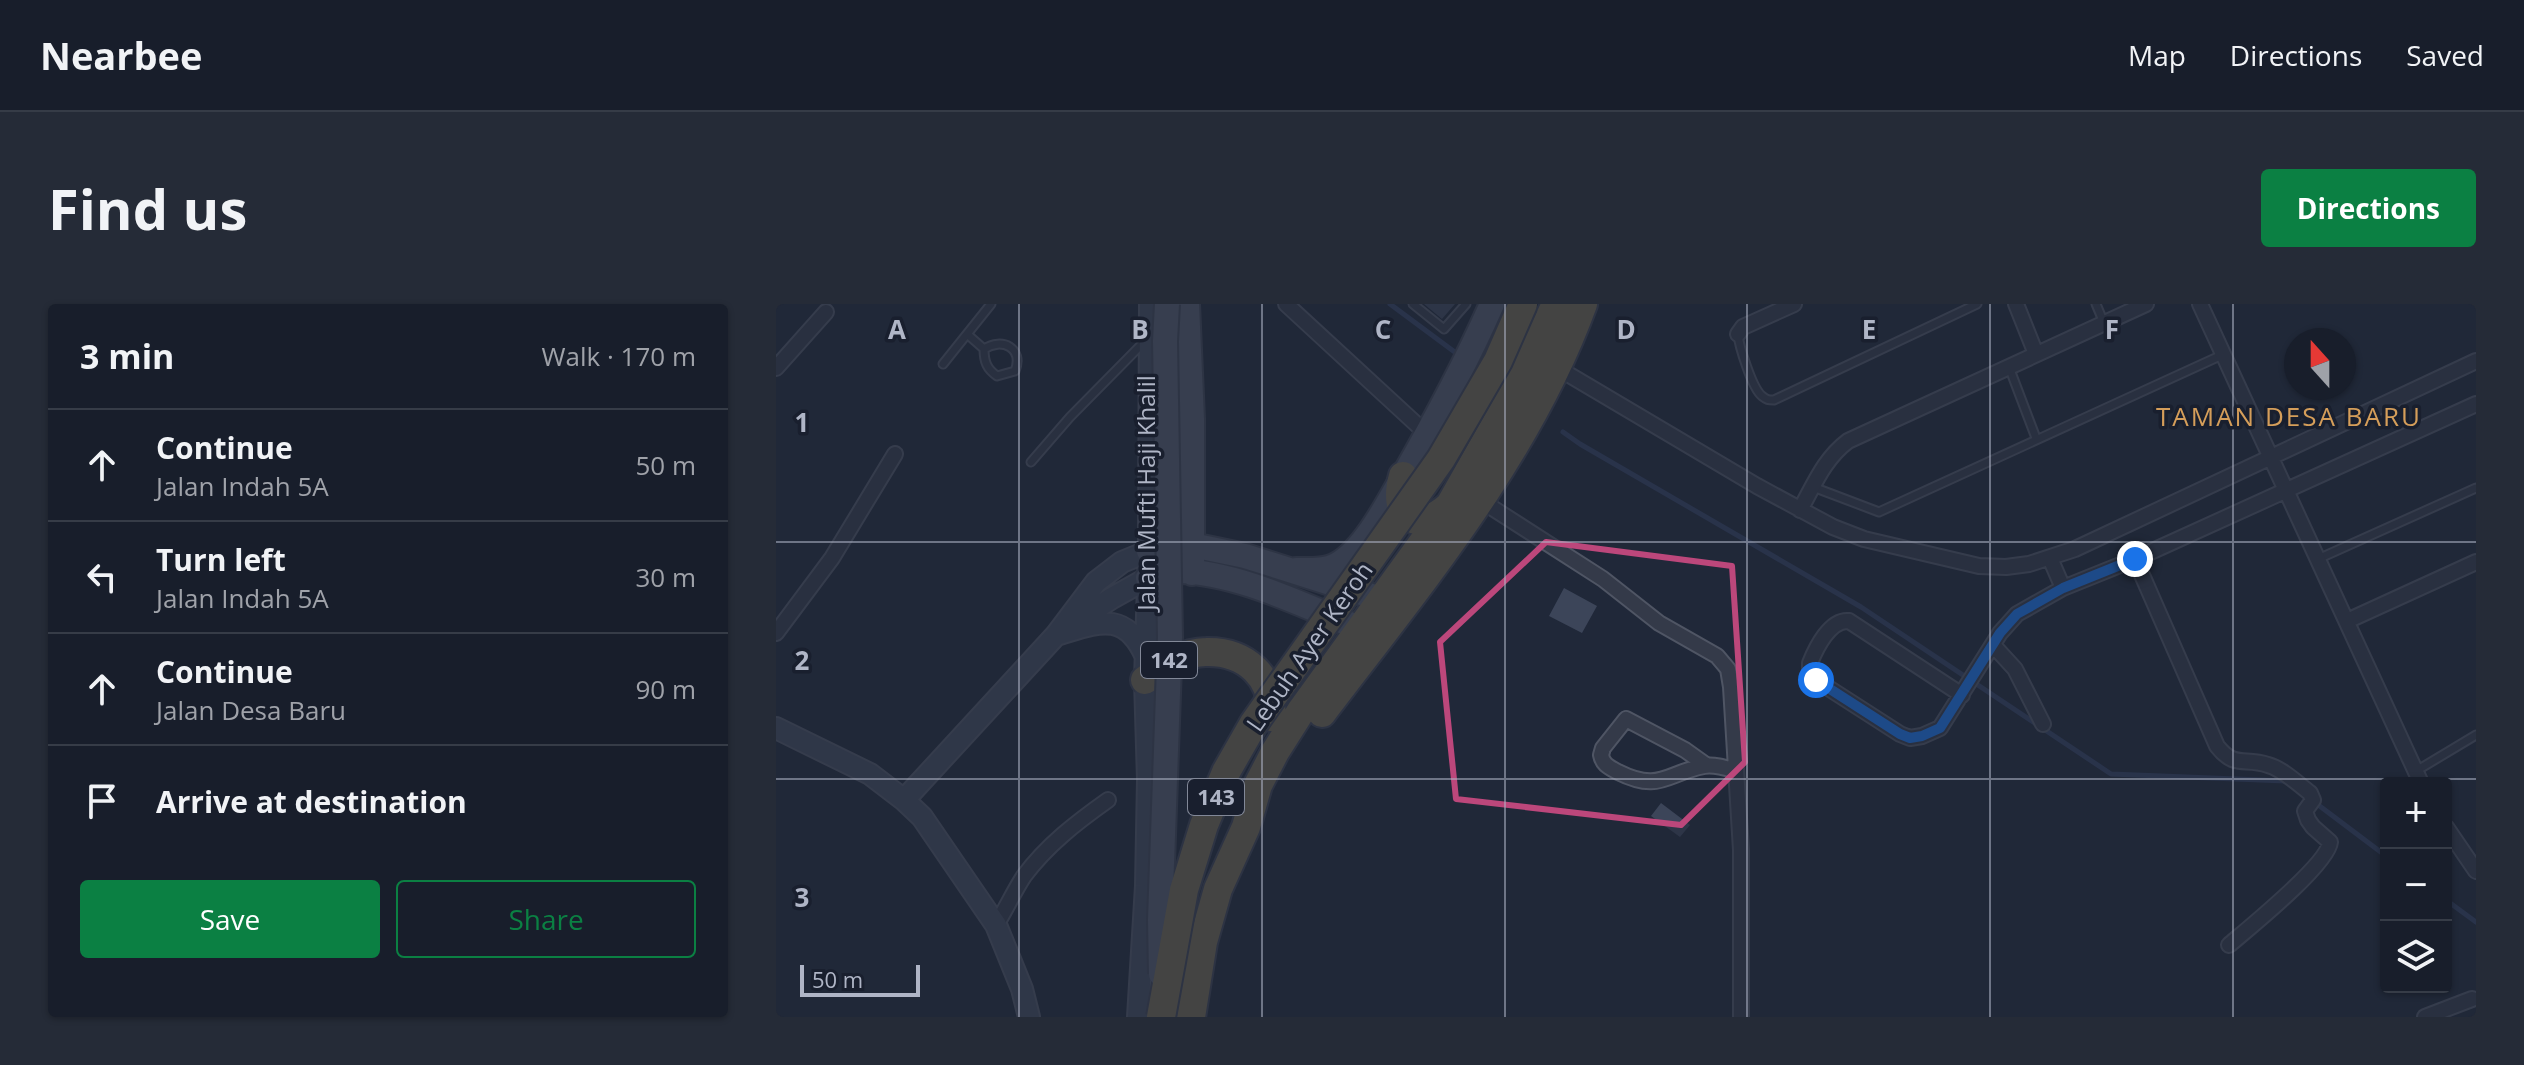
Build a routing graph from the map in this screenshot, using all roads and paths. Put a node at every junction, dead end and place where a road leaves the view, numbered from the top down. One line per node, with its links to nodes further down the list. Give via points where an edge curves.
1 (991, 304): 20 (lane)
2 (1150, 304): 22 (street, Jalan Mufti Haji Khalil / 142)
3 (1167, 304): 80 (main road, 142, bridge, via 1170,637)
4 (1187, 304): 44 (main road, Jalan Mufti Haji Khalil)
5 (1286, 304): 32 (street)
6 (1413, 304): 7 (lane, via 1444,329)
7 (1466, 304)
8 (1492, 304): 32 (main road)
9 (1523, 304): 80 (highway, Lebuh Ayer Keroh / 143, bridge, via 1498,361 1441,459 1254,723 1226,772 1184,890)
10 (1556, 304): 42 (highway)
11 (1583, 304): 28 (highway, Lebuh Ayer Keroh / 143)
12 (1794, 304): 21 (street)
13 (1977, 304): 21 (lane, via 1774,400 1758,393)
14 (2016, 304): 24 (street)
15 (2096, 304): 19 (lane)
16 (2146, 304): 19 (street)
17 (2200, 304): 25 (street)
18 (826, 312): 30 (street)
19 (2104, 323): 24 (street)
20 (967, 334): 23 (lane); 27 (lane)
21 (1738, 334)
22 (1148, 338): 36 (lane); 45 (street, Jalan Mufti Haji Khalil / 142)
23 (984, 349): 23 (lane, via 988,370 997,376 1015,371 1019,363 1009,345 1000,342)
24 (2036, 354): 29 (street)
25 (2224, 354): 33 (lane); 35 (street)
26 (2476, 361): 35 (street)
27 (943, 364)
28 (1556, 367): 41 (highway, Lebuh Ayer Keroh / 143); 43 (street)
29 (2009, 367): 33 (lane); 38 (street, via 1848,441 1825,463)
30 (776, 368)
31 (2476, 404): 40 (street)
32 (1427, 434): 37 (main road)
33 (2036, 438): 38 (lane, via 1879,512)
34 (895, 454): 57 (street, via 832,558)
35 (2270, 456): 40 (street); 46 (street)
36 (1031, 462)
37 (1403, 476): 42 (highway, via 1399,503 1413,519 1432,518); 50 (main road, via 1360,544 1339,564)
38 (1812, 487): 43 (street)
39 (2476, 488): 48 (lane)
40 (2285, 489): 47 (street); 48 (street)
41 (1480, 500): 66 (street, via 1603,579 1659,623 1717,656 1728,669 1731,687); 71 (highway, Lebuh Ayer Keroh / 143, via 1308,731)
42 (1450, 505): 54 (highway)
43 (1800, 510): 46 (street, via 1864,539 1952,562 2006,567)
44 (1192, 545): 45 (main road); 50 (main road); 51 (main road, Jalan Mufti Haji Khalil)
45 (1149, 551): 52 (street, Jalan Mufti Haji Khalil / 142); 58 (street, via 1122,562 1096,582)
46 (2050, 558): 53 (street)
47 (2135, 559): 53 (street); 75 (street, via 2217,746 2238,762 2271,765 2310,793 2308,820 2330,842 2290,892)
48 (2318, 559): 55 (street)
49 (2474, 567): 55 (street)
50 (1296, 570): 54 (main road)
51 (1192, 573): 52 (main road); 56 (main road, via 1264,590)
52 (1148, 578): 58 (street); 60 (street, Jalan Mufti Haji Khalil / 142)
53 (2063, 588): 59 (street, via 2017,614)
54 (1381, 599): 56 (highway)
55 (2347, 621): 67 (street)
56 (1359, 628): 68 (highway)
57 (776, 633)
58 (1056, 635): 60 (street, via 1109,622 1123,626 1132,633); 69 (street)
59 (1993, 645): 61 (street); 62 (street, via 2015,669)
60 (1145, 669): 68 (highway, via 1206,652 1236,656 1259,672 1272,702); 79 (street, Jalan Mufti Haji Khalil / 142, via 1146,886)
61 (1963, 693): 61 (street, via 1849,621 1834,625 1810,663 1816,680 1910,738 1940,728)
62 (2043, 724)
63 (776, 728): 69 (street, via 870,774)
64 (2476, 735): 67 (lane)
65 (1706, 765): 65 (street, via 1626,719 1601,755 1606,766 1648,782); 66 (street)
66 (1736, 771): 81 (street)
67 (2419, 777)
68 (1258, 785): 71 (highway)
69 (904, 800): 74 (street, via 940,840)
70 (1108, 800): 74 (street, via 1048,848)
71 (1246, 827): 77 (highway, 143, via 1214,902)
72 (2452, 836): 73 (street)
73 (2476, 871)
74 (996, 925): 78 (street)
75 (2229, 945)
76 (2472, 999): 82 (street)
77 (1192, 1012)
78 (1029, 1017)
79 (1138, 1017)
80 (1161, 1017)
81 (1741, 1017)
82 (2425, 1017)

